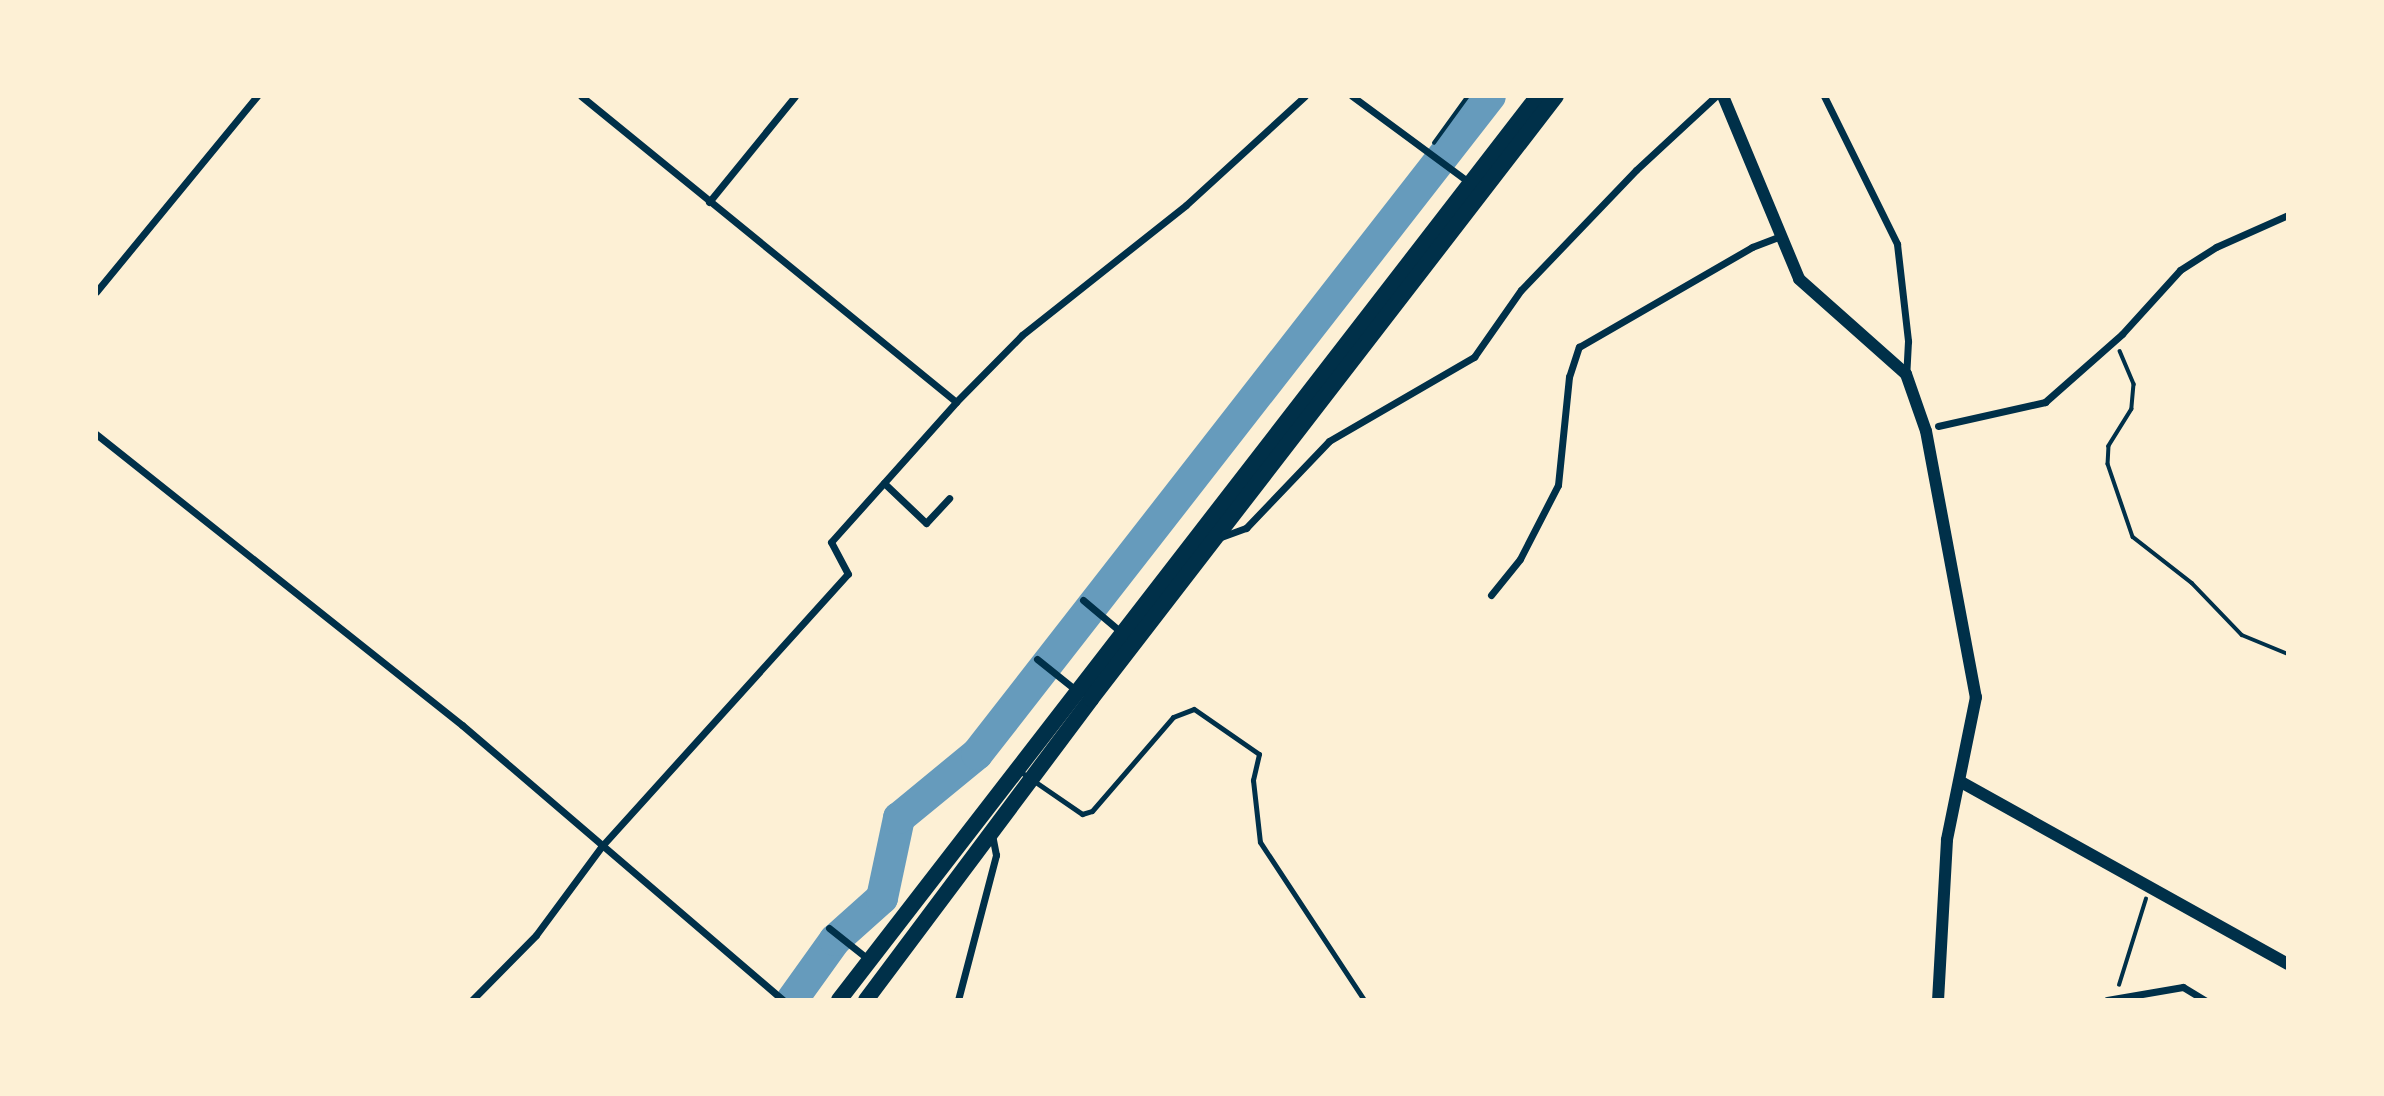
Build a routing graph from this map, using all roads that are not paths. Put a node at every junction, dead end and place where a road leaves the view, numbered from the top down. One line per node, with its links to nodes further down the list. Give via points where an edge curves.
1 (257, 96): 15 (street)
2 (581, 96): 12 (street)
3 (795, 96): 12 (street)
4 (1304, 96): 17 (street, via 1186,205 1022,335)
5 (1352, 96): 11 (street)
6 (1538, 96): 11 (main road)
7 (1556, 96): 11 (main road)
8 (1716, 96): 23 (street, via 1636,170 1521,290 1474,357 1329,441 1247,528)
9 (1723, 96): 14 (street)
10 (1824, 96): 16 (street, via 1897,244 1908,341)
11 (1474, 186): 22 (main road); 23 (main road)
12 (709, 202): 17 (street)
13 (2288, 215): 18 (street, via 2216,247 2180,270 2114,341 2045,402)
14 (1781, 236): 16 (street, via 1799,279); 24 (street, via 1752,247 1579,347 1569,377 1558,485 1520,559)
15 (96, 292)
16 (1906, 374): 31 (street, via 1926,431 1976,697)
17 (956, 402): 20 (street)
18 (1938, 426)
19 (96, 434): 33 (street, via 462,725)
20 (884, 483): 21 (street, via 926,523); 33 (street, via 831,542 848,574)
21 (949, 498)
22 (1202, 529): 23 (street); 26 (main road)
23 (1216, 539): 30 (main road)
24 (1491, 595)
25 (1083, 600): 26 (street)
26 (1121, 633): 28 (main road)
27 (1037, 659): 28 (street)
28 (1077, 691): 29 (main road)
29 (1018, 770): 30 (lane); 35 (main road)
30 (1033, 778): 32 (main road); 43 (lane, via 1082,814 1092,811 1173,717 1194,709 1259,754 1253,780 1260,842)
31 (1961, 782): 36 (street); 44 (street, via 1947,841)
32 (992, 833): 41 (main road); 42 (street, via 996,855)
33 (601, 847): 37 (street); 39 (street, via 536,936)
34 (829, 928): 35 (street)
35 (869, 959): 40 (main road)
36 (2288, 964)
37 (780, 998)
38 (2117, 998): 45 (street); 46 (street, via 2183,987)
39 (472, 1000)
40 (839, 1000)
41 (866, 1000)
42 (958, 1000)
43 (1364, 1000)
44 (1938, 1000)
45 (2107, 1000)
46 (2205, 1000)

